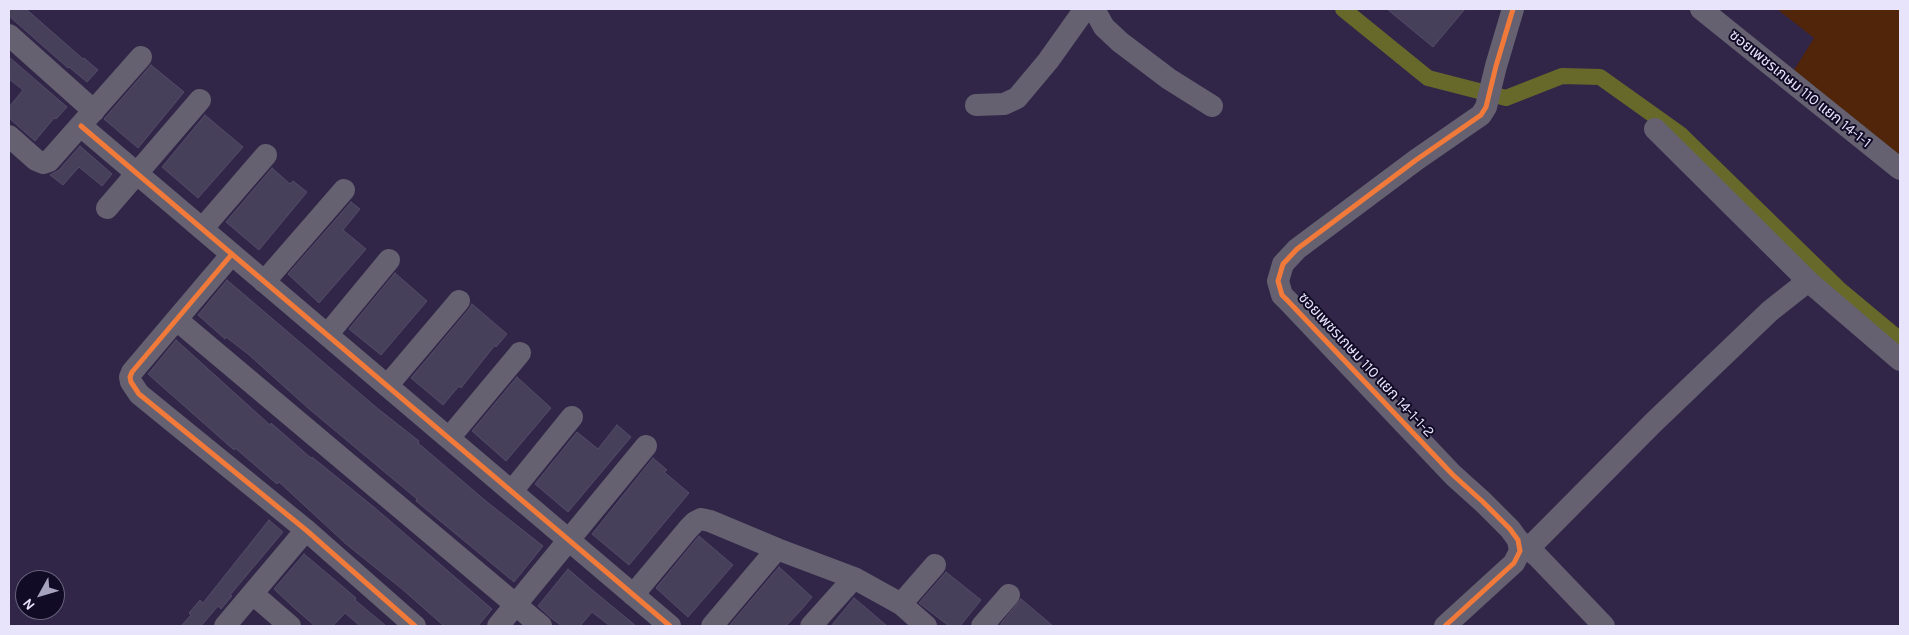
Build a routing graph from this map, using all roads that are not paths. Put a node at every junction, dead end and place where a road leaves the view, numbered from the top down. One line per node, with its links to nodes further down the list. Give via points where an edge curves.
1 (1085, 9): 8 (street, via 1017,98 1004,104)
2 (1094, 9): 9 (street, via 1104,27 1120,42)
3 (1513, 9): 35 (street, ซอยเพชรเกษม 110 แยก 14-1-1-2, via 1481,115 1298,249 1283,264 1278,281 1282,295)
4 (1701, 9): 14 (street, ซอยเพชรเกษม 110 แยก 14-1-1)
5 (9, 36): 10 (street)
6 (141, 57): 10 (street)
7 (200, 100): 15 (street)
8 (976, 105)
9 (1212, 106)
10 (88, 118): 12 (street, via 49,161 43,163); 15 (street)
11 (1655, 129): 21 (street)
12 (9, 136)
13 (266, 155): 18 (street)
14 (1900, 169)
15 (138, 174): 17 (street); 18 (street)
16 (344, 190): 22 (street)
17 (107, 208)
18 (202, 229): 19 (street)
19 (232, 254): 22 (street); 24 (street)
20 (389, 260): 25 (street)
21 (1808, 281): 27 (street); 35 (street, via 1749,330)
22 (264, 282): 25 (street)
23 (459, 302): 28 (street)
24 (177, 320): 33 (street, via 132,372 134,388); 42 (street)
25 (327, 335): 28 (street)
26 (520, 353): 30 (street)
27 (1900, 360)
28 (388, 386): 30 (street)
29 (572, 417): 32 (street)
30 (449, 438): 32 (street)
31 (646, 446): 34 (street)
32 (512, 491): 34 (street)
33 (306, 530): 39 (street); 47 (street)
34 (569, 540): 40 (street); 42 (street)
35 (1523, 544): 54 (street, via 1514,563); 55 (street, ซอยเพชรเกษม 110 แยก 14-1-1-2)
36 (777, 549): 38 (street); 40 (street, via 701,519 689,528); 51 (street)
37 (935, 564): 43 (street)
38 (854, 578): 43 (street); 52 (street)
39 (253, 594): 45 (street); 46 (street)
40 (633, 595): 50 (street)
41 (1009, 595): 53 (street)
42 (516, 604): 48 (street); 49 (street)
43 (901, 604): 44 (street)
44 (922, 625)
45 (225, 626)
46 (290, 626)
47 (416, 626)
48 (498, 626)
49 (541, 626)
50 (670, 626)
51 (712, 626)
52 (811, 626)
53 (982, 626)
54 (1445, 626)
55 (1604, 626)

